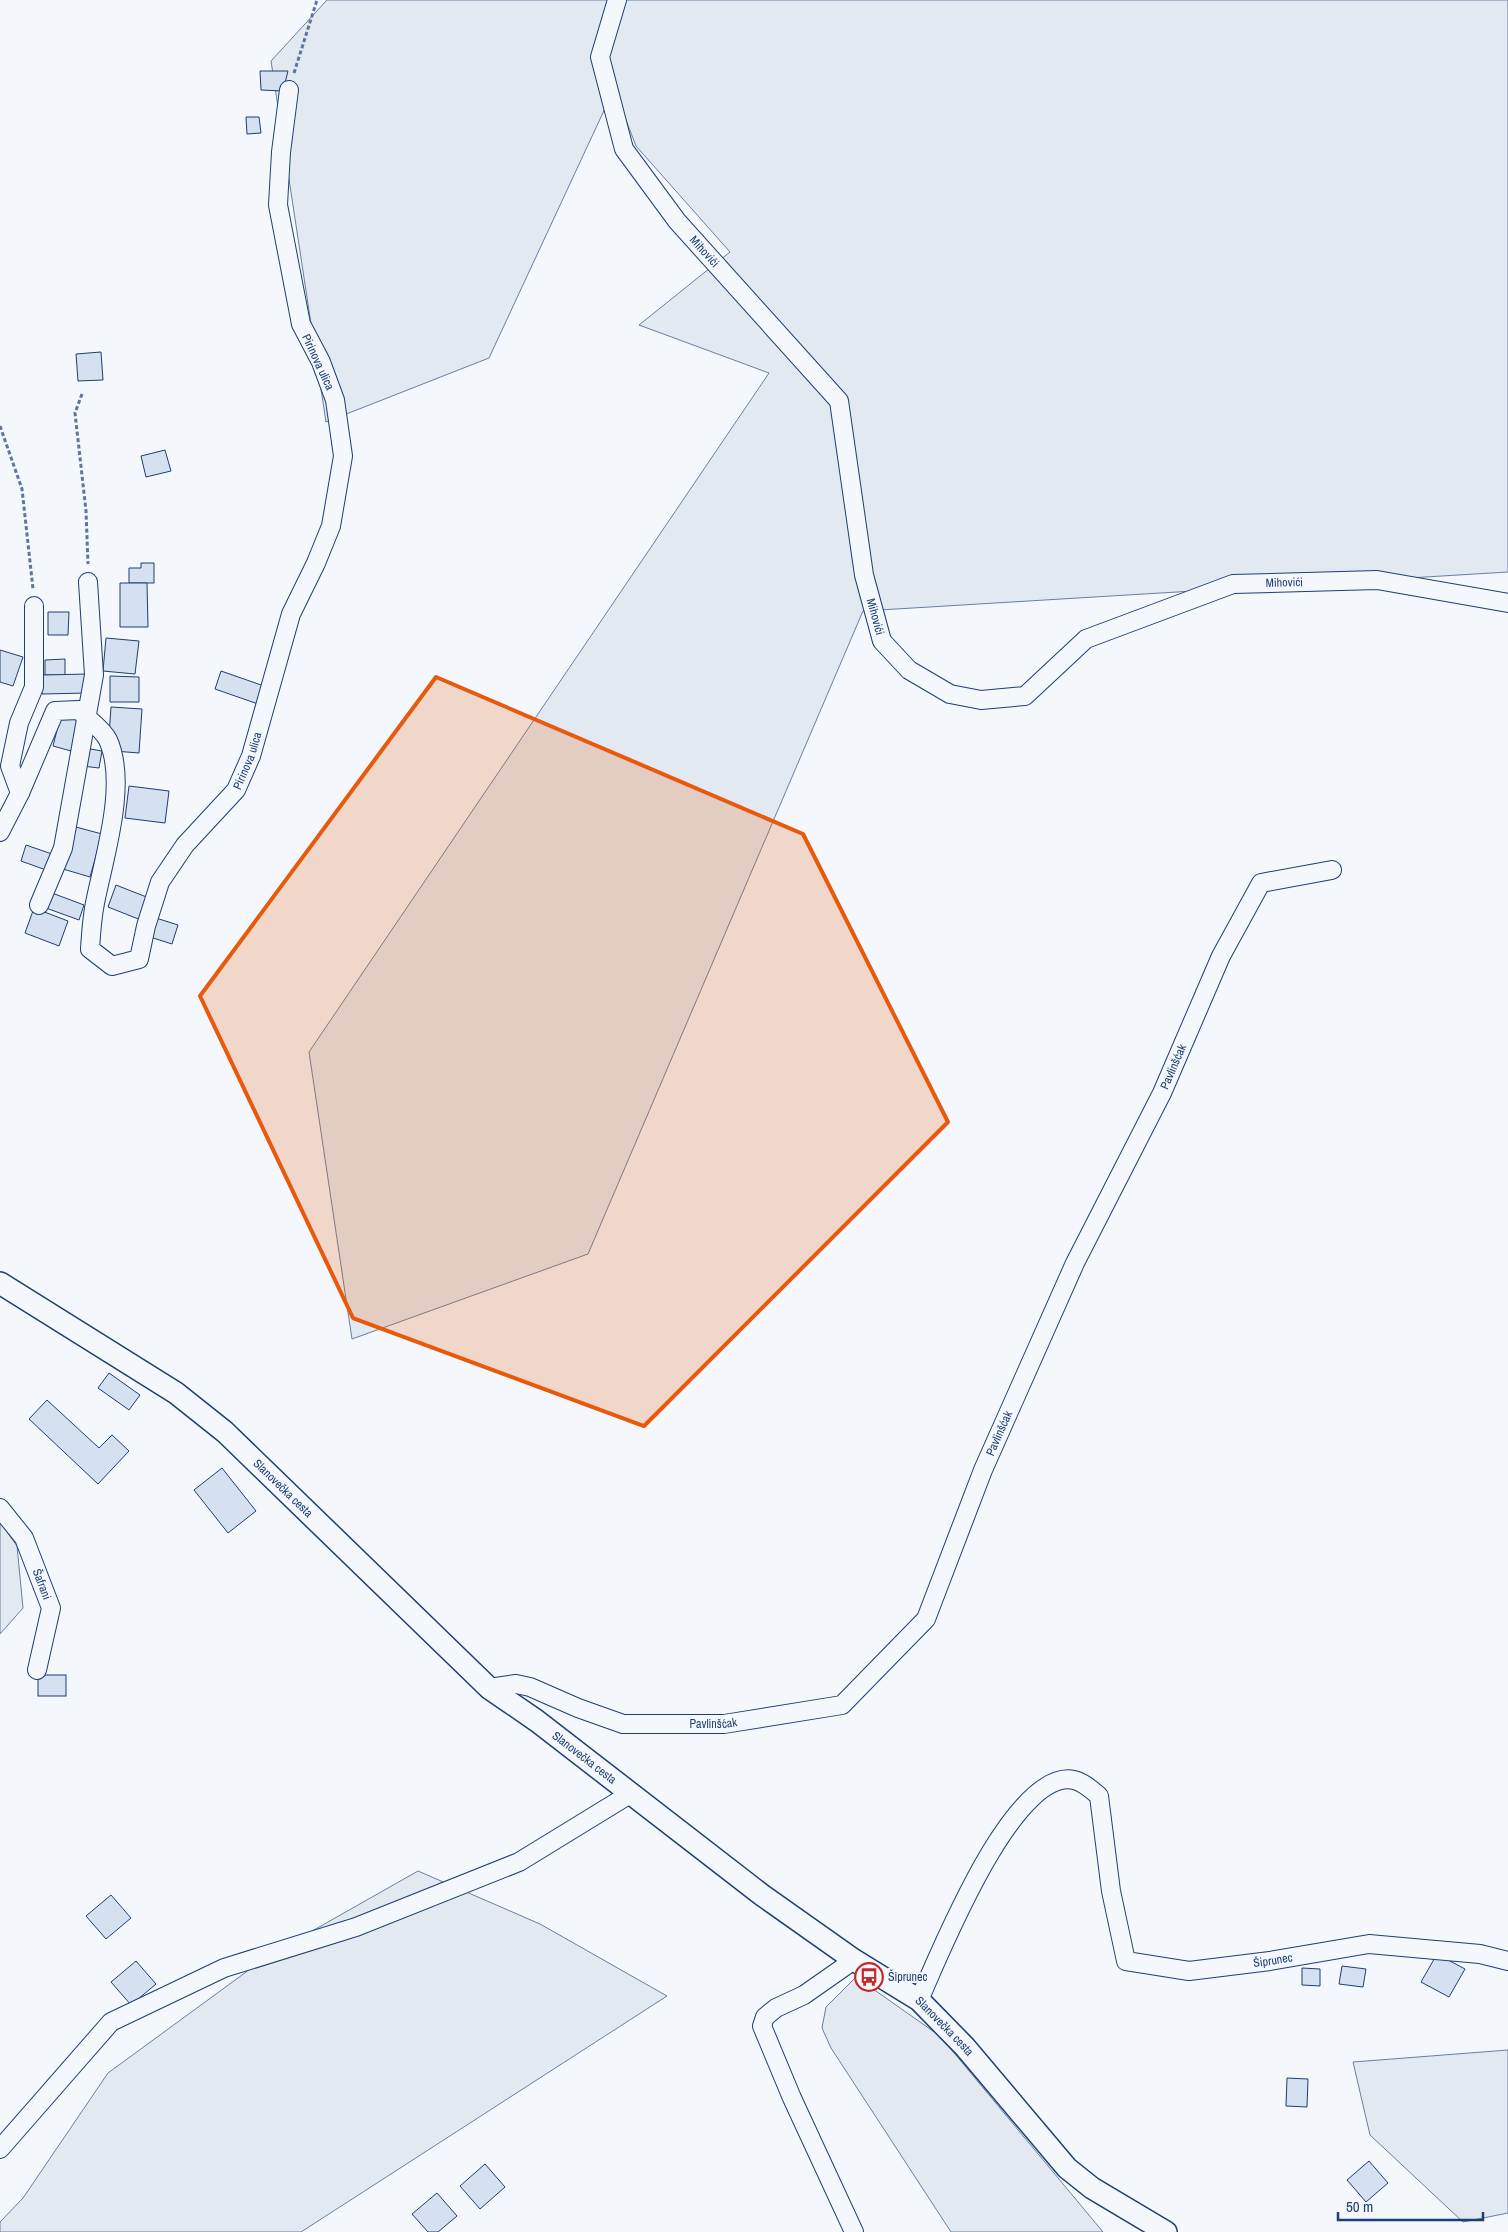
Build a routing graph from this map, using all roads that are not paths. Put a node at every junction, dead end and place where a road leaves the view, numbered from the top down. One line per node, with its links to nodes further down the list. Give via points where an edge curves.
1 (618, 0): 4 (street, Mihovići, via 600,57 624,149 677,221 839,401 864,575 882,641 909,670 950,694 980,700 1025,696 1086,639 1233,584 1376,580)
2 (289, 90): 6 (street, Pirinova ulica, via 278,205 301,324 336,400 343,456 330,526 291,614 251,756 236,790 185,845 160,882 139,960 112,966 90,948 116,793 112,751 107,738)
3 (88, 582): 6 (street, via 94,674)
4 (1508, 603)
5 (34, 606): 7 (street, via 34,687 19,723 10,766)
6 (87, 719): 7 (street, Pirinova ulica, via 79,710 55,711); 10 (street, via 63,848)
7 (20, 793): 8 (street, Pirinova ulica)
8 (0, 832)
9 (1332, 870): 14 (street, Pavlinšćak, via 1262,883 1221,956 1162,1093 1075,1263 983,1470 926,1619 842,1705 724,1724 623,1724 530,1687 516,1684)
10 (39, 905)
11 (2, 1287): 14 (street, Slanovečka cesta, via 176,1393 225,1432)
12 (0, 1508): 13 (street, Šafrani, via 24,1538 51,1608)
13 (37, 1670)
14 (489, 1688): 15 (street, Slanovečka cesta)
15 (630, 1794): 16 (street, Slanovečka cesta, via 762,1895); 19 (street, via 518,1862 356,1927 224,1968 111,2022)
16 (854, 1960): 18 (street, Slanovečka cesta); 20 (street, via 804,1995 776,2008 765,2017 762,2026)
17 (1508, 1961): 18 (street, Šiprunec, via 1480,1954 1369,1944 1190,1971 1126,1961 1111,1891 1099,1796 1073,1779 1042,1790 1022,1807 999,1835)
18 (919, 2000): 21 (street, Slanovečka cesta, via 964,2047 1067,2168 1092,2188)
19 (0, 2149)
20 (854, 2232)
21 (1166, 2232)

